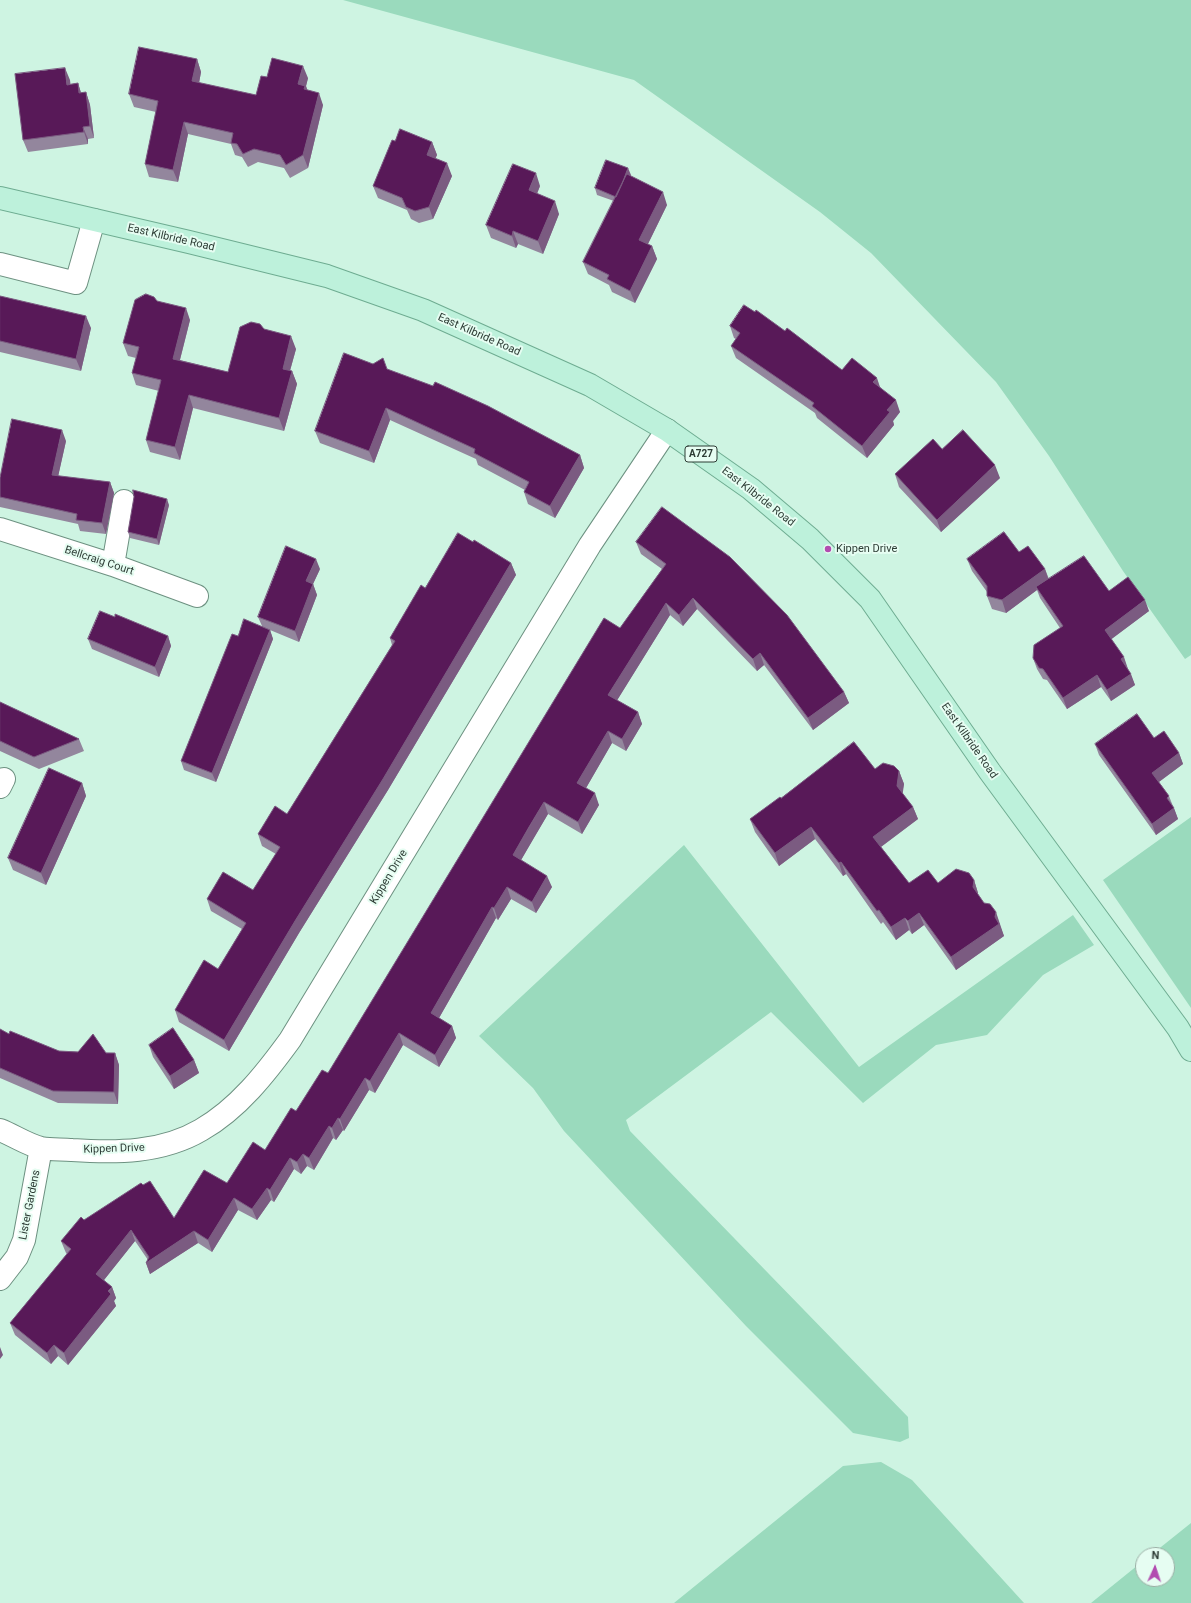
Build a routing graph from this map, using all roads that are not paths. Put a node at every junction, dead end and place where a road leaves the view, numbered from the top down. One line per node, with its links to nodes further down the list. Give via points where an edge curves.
1 (0, 198): 2 (main road, East Kilbride Road / A727)
2 (94, 220): 3 (street, via 76,283); 4 (main road, East Kilbride Road / A727, via 326,276 423,310 590,385)
3 (0, 264)
4 (667, 430): 9 (main road, East Kilbride Road / A727, via 751,489 810,539 870,599 990,772); 12 (street, Kippen Drive, via 590,545 369,912 290,1040 267,1071 244,1095 201,1130 159,1147 97,1152)
5 (124, 501): 7 (street)
6 (0, 529): 7 (street, Bellcraig Court)
7 (113, 565): 8 (street, Bellcraig Court)
8 (197, 596)
9 (1184, 1035): 10 (main road, East Kilbride Road / A727)
10 (1191, 1050)
11 (0, 1130): 12 (street, Kippen Drive)
12 (41, 1148): 13 (street, Lister Gardens, via 24,1240 17,1257)
13 (0, 1280)

